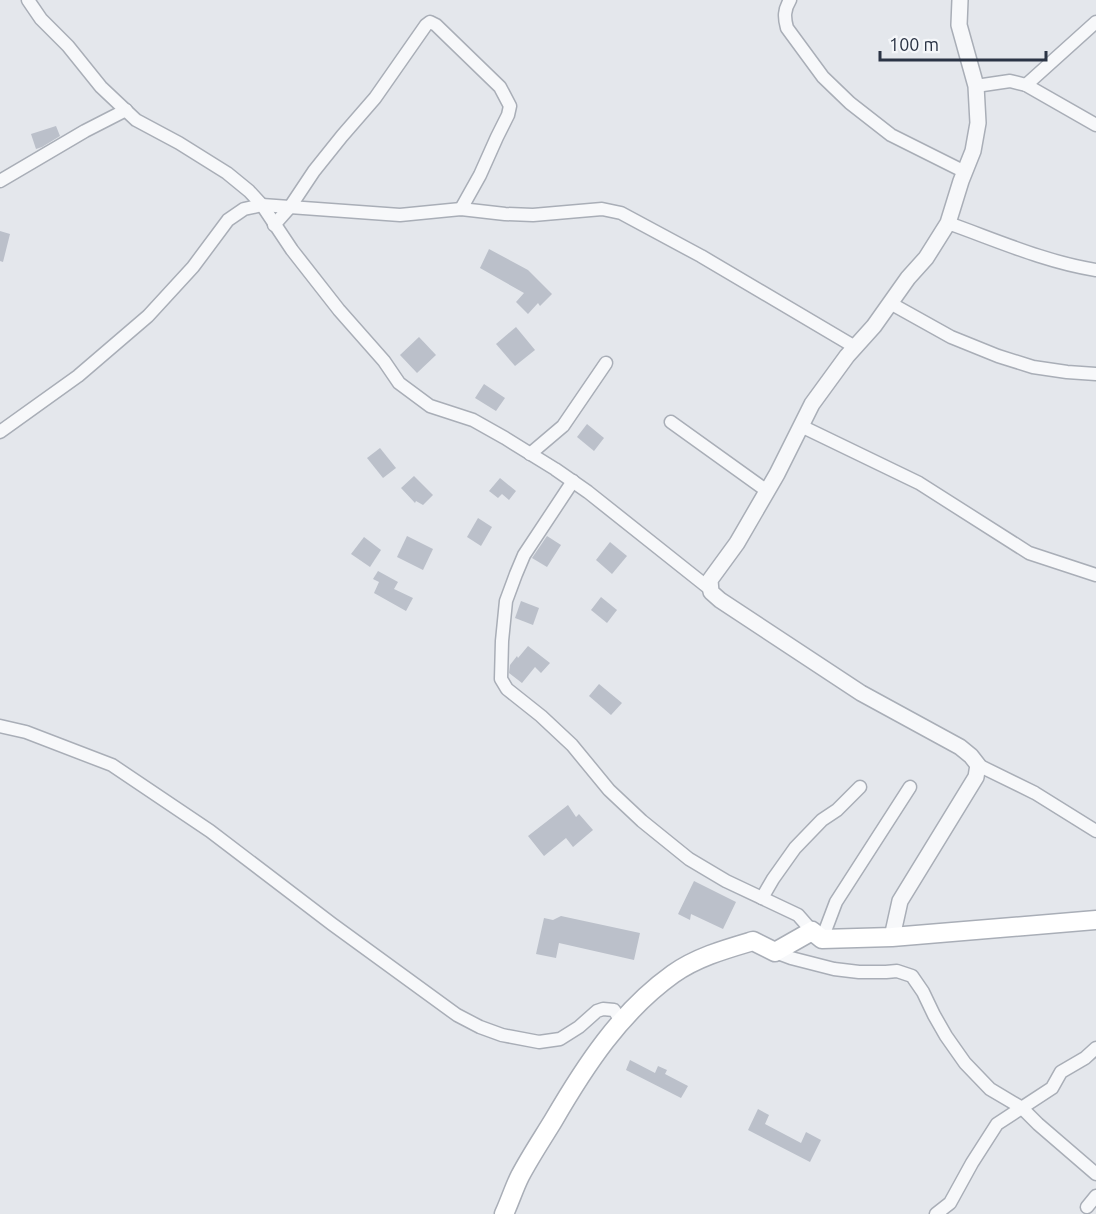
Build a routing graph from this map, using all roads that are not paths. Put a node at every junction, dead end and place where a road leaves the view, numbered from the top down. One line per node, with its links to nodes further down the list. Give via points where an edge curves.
1 (28, 0): 7 (street, via 101,87)
2 (790, 0): 9 (street, via 785,8 787,28 822,77 891,135)
3 (960, 0): 6 (street, via 959,25)
4 (1096, 22): 5 (street)
5 (1026, 85): 6 (street, via 1010,81); 8 (street)
6 (976, 86): 9 (street, via 978,123)
7 (126, 110): 10 (street); 11 (street, via 136,120 227,174)
8 (1096, 124)
9 (965, 172): 14 (street)
10 (0, 181)
11 (262, 205): 12 (street); 15 (street); 23 (street, via 244,209 228,220 194,267 148,316 78,376)
12 (290, 207): 13 (street, via 400,214); 13 (street, via 430,22 500,87 510,106); 15 (street)
13 (461, 209): 18 (street, via 524,215 602,209 621,213)
14 (948, 223): 16 (street, via 1035,254); 17 (street)
15 (274, 225): 24 (street, via 399,383 430,406 473,420)
16 (1096, 270)
17 (890, 303): 18 (street); 20 (street, via 951,337 998,356 1033,367)
18 (855, 347): 22 (street, via 812,404)
19 (606, 363): 24 (street, via 563,426)
20 (1096, 374)
21 (671, 422): 26 (street)
22 (801, 426): 26 (street); 27 (street, via 919,483 1029,554)
23 (0, 432)
24 (530, 454): 25 (street)
25 (573, 481): 28 (street); 34 (street, via 524,555 506,601 501,679 507,689 572,745 609,790 642,821 689,859)
26 (767, 491): 28 (street, via 738,543 710,580)
27 (1096, 575)
28 (710, 589): 30 (street, via 720,600 861,693 960,747)
29 (0, 726): 39 (street, via 112,765 210,831 332,924 480,1027 539,1042 560,1040 603,1009 614,1010)
30 (978, 765): 33 (street, via 1035,793); 37 (street, via 976,777 900,901)
31 (860, 787): 34 (street, via 795,848)
32 (910, 787): 36 (street)
33 (1096, 831)
34 (762, 898): 36 (street, via 798,915)
35 (1096, 920): 37 (main road)
36 (817, 935): 37 (main road); 38 (main road)
37 (892, 937)
38 (775, 952): 39 (main road, via 753,941 701,959 675,973); 41 (street, via 834,969 897,971 912,976 965,1063 990,1089)
39 (621, 1021): 46 (main road, via 561,1107 520,1176)
40 (1096, 1048): 41 (street, via 1061,1072 1052,1088)
41 (1022, 1108): 42 (street); 45 (street, via 997,1124 950,1203)
42 (1096, 1174)
43 (1096, 1196): 44 (street)
44 (1087, 1207)
45 (951, 1210): 47 (street)
46 (504, 1214)
47 (936, 1214)

